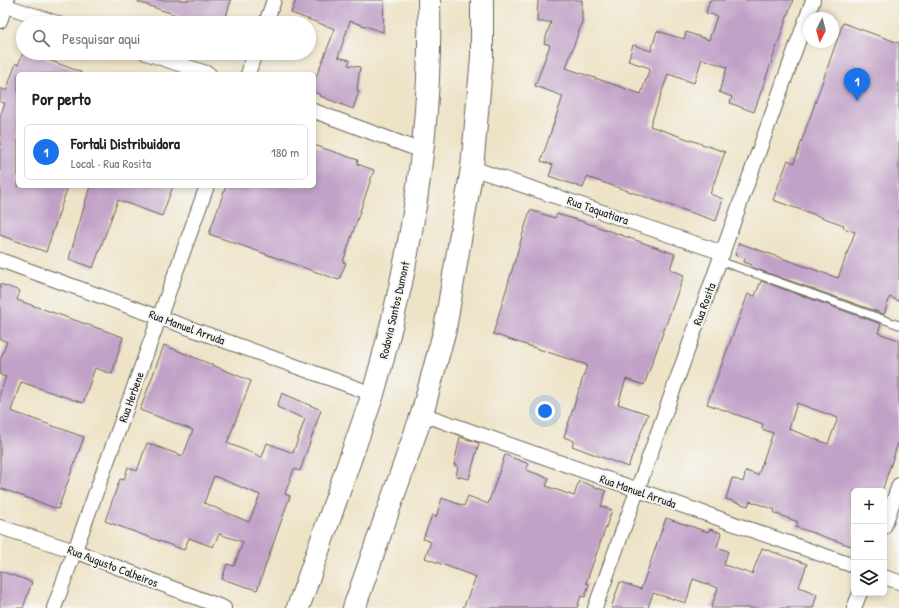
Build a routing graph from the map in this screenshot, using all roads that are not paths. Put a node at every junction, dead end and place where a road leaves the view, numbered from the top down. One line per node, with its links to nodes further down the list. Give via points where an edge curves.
1 (274, 0): 7 (street)
2 (429, 0): 14 (highway, Rodovia Santos Dumont, via 427,107)
3 (482, 0): 15 (highway, via 482,57)
4 (814, 0): 17 (street, Rua Rosita)
5 (4, 3): 6 (street); 8 (street)
6 (38, 16)
7 (268, 16)
8 (0, 21)
9 (167, 60): 11 (street)
10 (253, 60): 12 (street)
11 (203, 72)
12 (249, 72)
13 (316, 112): 14 (street)
14 (422, 151): 21 (highway, Rodovia Santos Dumont, via 404,268 383,362)
15 (472, 168): 17 (street, Rua Taquatiara); 22 (highway, via 445,329)
16 (207, 188): 19 (street, Rua Herbene)
17 (721, 257): 20 (lane, Rua Taquatiara); 24 (street, Rua Rosita)
18 (0, 260): 19 (street, Rua Manuel Arruda)
19 (160, 318): 21 (street, Rua Manuel Arruda); 27 (street, Rua Herbene)
20 (899, 325)
21 (373, 394): 34 (highway, Rodovia Santos Dumont)
22 (422, 414): 24 (street, Rua Manuel Arruda); 35 (highway)
23 (899, 486): 25 (street)
24 (637, 491): 28 (street, Rua Manuel Arruda); 36 (street, Rua Rosita)
25 (885, 524)
26 (0, 527): 27 (street, Rua Augusto Calheiros)
27 (75, 551): 32 (street, Rua Herbene); 33 (street, Rua Augusto Calheiros)
28 (851, 565)
29 (887, 578): 30 (street)
30 (899, 582)
31 (859, 596): 37 (street)
32 (54, 608)
33 (224, 608)
34 (298, 608)
35 (354, 608)
36 (595, 608)
37 (854, 608)

